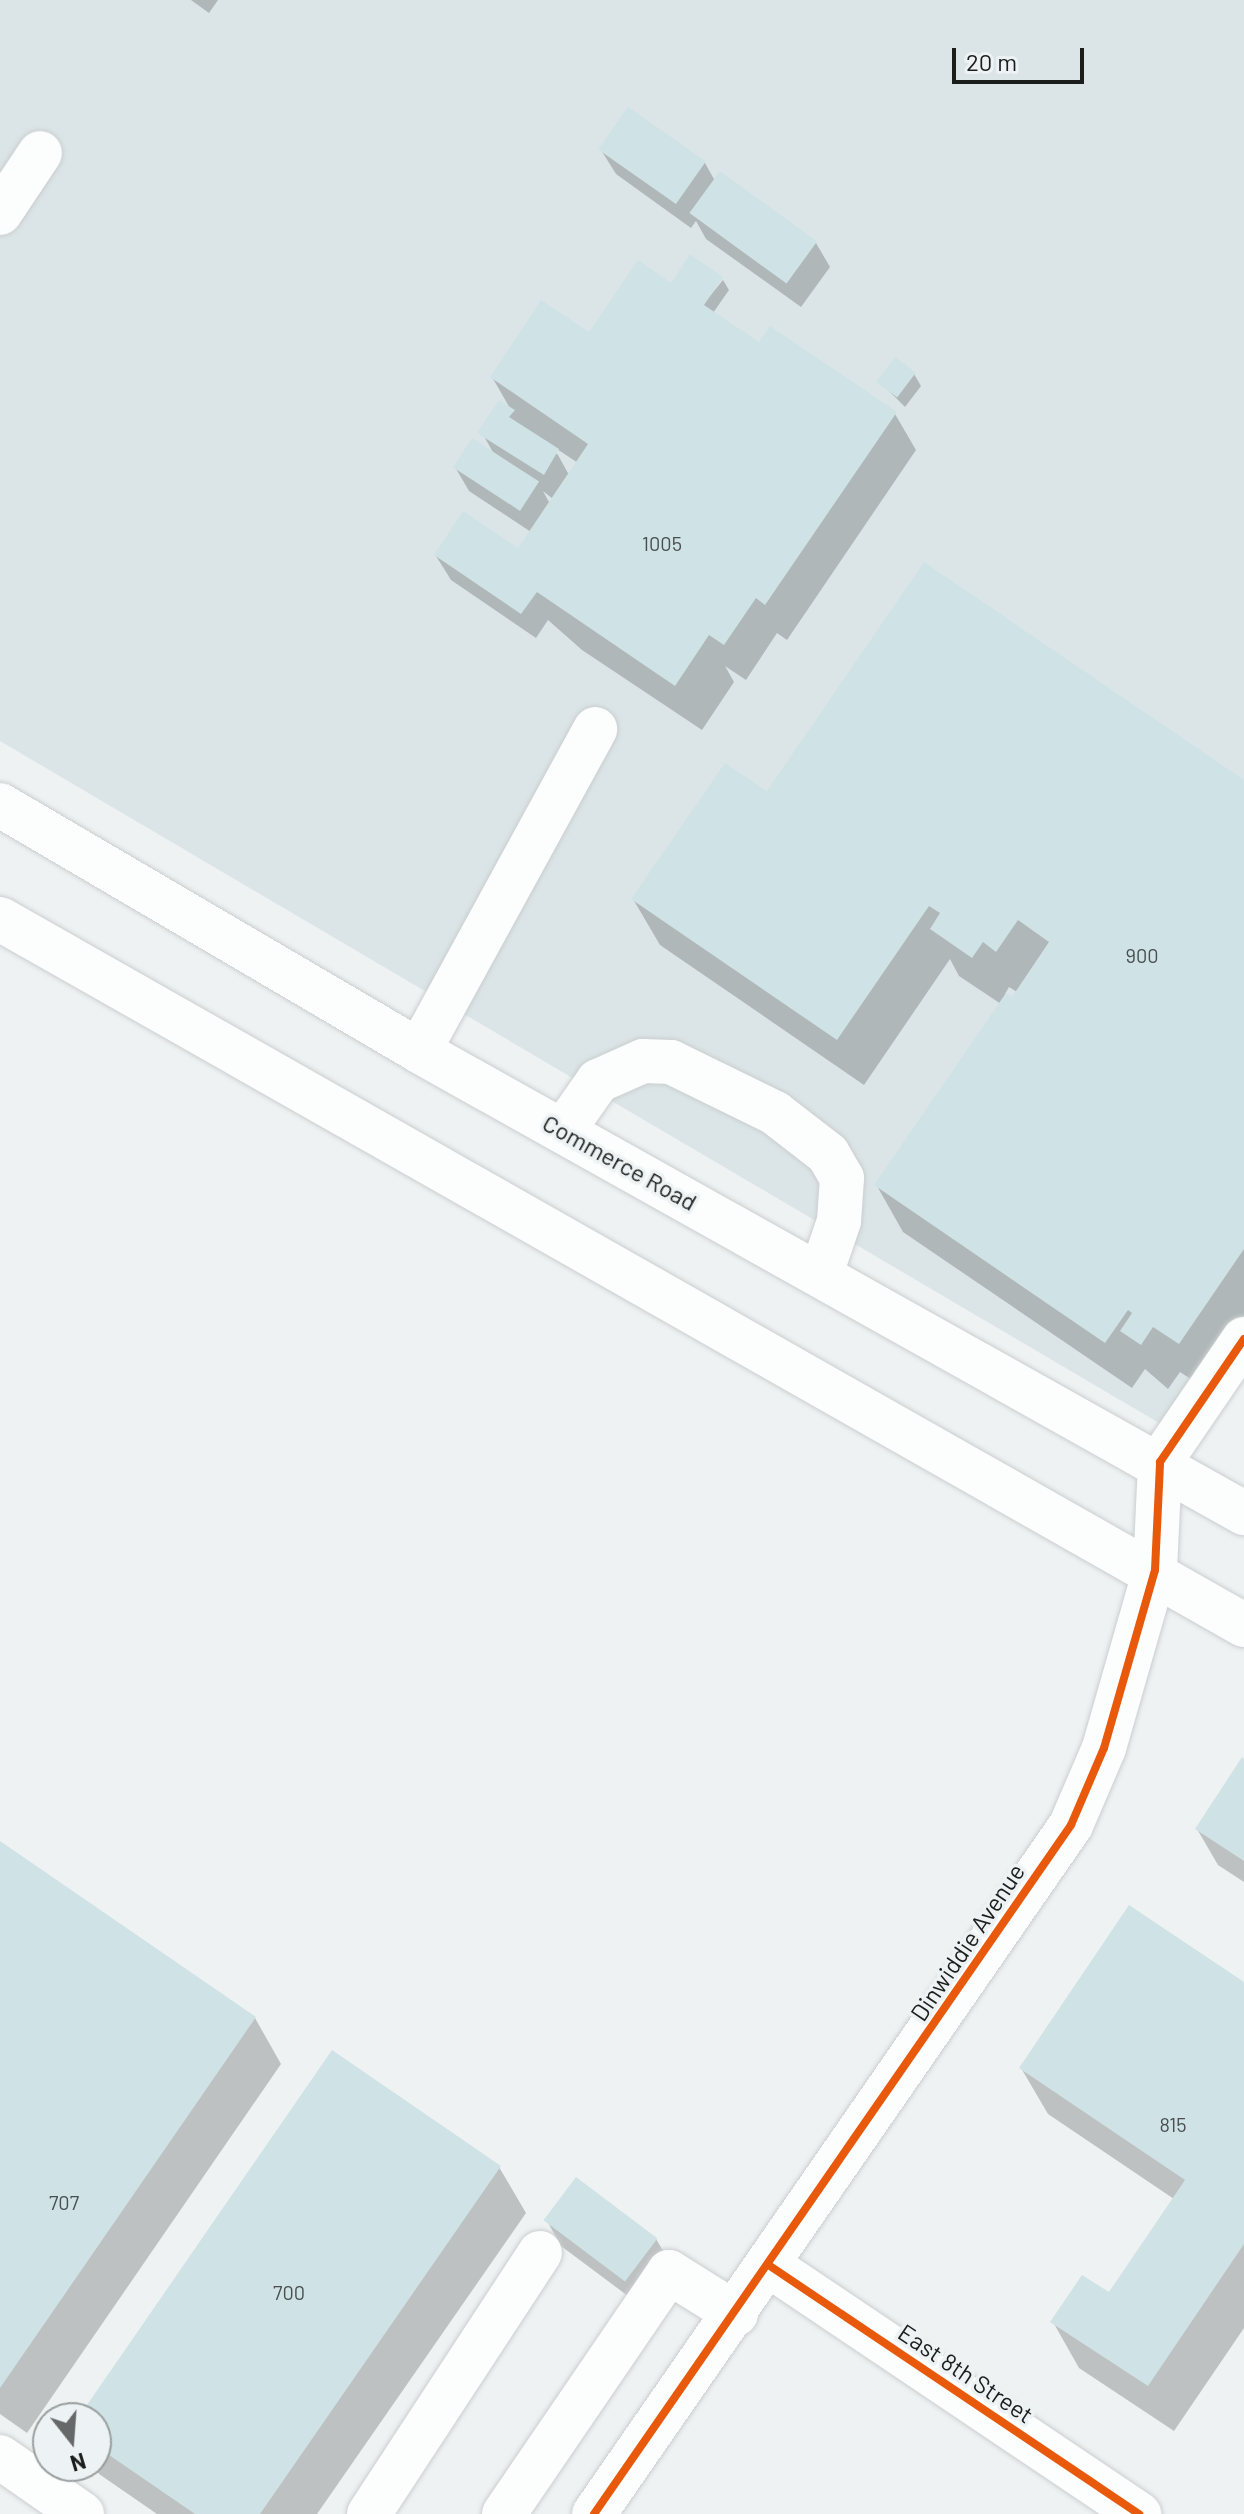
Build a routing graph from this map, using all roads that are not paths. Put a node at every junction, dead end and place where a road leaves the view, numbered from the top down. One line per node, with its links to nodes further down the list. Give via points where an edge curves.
1 (40, 153): 2 (main road)
2 (0, 213)
3 (595, 729): 6 (main road)
4 (0, 805): 6 (main road, Commerce Road)
5 (0, 919): 12 (main road)
6 (419, 1051): 7 (main road, Commerce Road)
7 (563, 1131): 8 (main road, Commerce Road); 8 (main road, via 598,1081 643,1061 671,1062 775,1113 828,1154 842,1178 839,1221)
8 (821, 1274): 10 (main road, Commerce Road)
9 (1244, 1339): 10 (main road)
10 (1160, 1462): 11 (main road, Commerce Road); 12 (main road, Dinwiddie Avenue)
11 (1244, 1513)
12 (1155, 1570): 13 (main road); 15 (main road, Dinwiddie Avenue, via 1104,1748 1071,1825)
13 (1244, 1625)
14 (540, 2253): 19 (main road)
15 (770, 2266): 16 (main road, Dinwiddie Avenue); 22 (main road, East 8th Street)
16 (736, 2314): 20 (main road, via 669,2272); 21 (main road, Dinwiddie Avenue)
17 (0, 2457): 18 (main road)
18 (82, 2514)
19 (369, 2514)
20 (504, 2514)
21 (594, 2514)
22 (1139, 2514)

